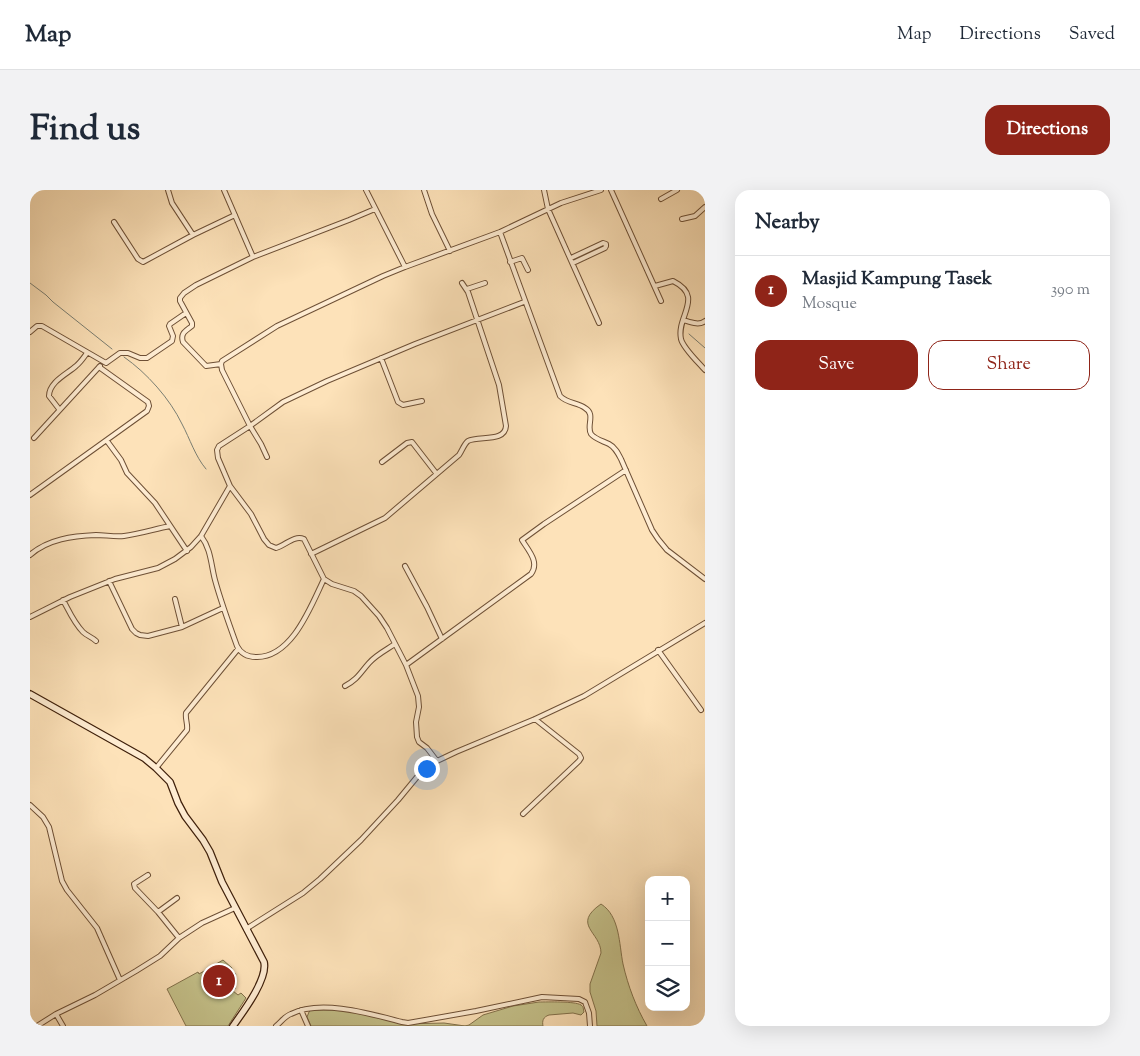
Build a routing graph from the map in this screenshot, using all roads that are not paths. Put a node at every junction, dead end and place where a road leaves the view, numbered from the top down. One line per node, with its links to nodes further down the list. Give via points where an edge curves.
1 (168, 190): 17 (street, via 172,203)
2 (224, 190): 13 (street)
3 (366, 190): 11 (street)
4 (424, 190): 18 (street)
5 (544, 190): 12 (street)
6 (601, 190): 12 (street)
7 (611, 190): 27 (street)
8 (677, 190): 9 (street)
9 (661, 199)
10 (705, 207): 14 (street, via 695,216)
11 (375, 208): 19 (street); 23 (street)
12 (548, 209): 16 (street); 20 (street)
13 (235, 215): 17 (street); 19 (street)
14 (682, 219)
15 (114, 222): 17 (street, via 143,262)
16 (500, 232): 18 (street); 21 (street)
17 (193, 235)
18 (450, 251): 23 (street)
19 (253, 257): 31 (street, via 184,293 180,301)
20 (570, 258): 22 (street); 22 (street, via 606,244 605,248)
21 (510, 262): 24 (street, via 522,258); 30 (street)
22 (572, 263): 35 (street)
23 (404, 267): 40 (street, via 277,326)
24 (528, 270)
25 (462, 283): 28 (street)
26 (485, 284): 28 (street)
27 (655, 286): 29 (street); 33 (street, via 673,280 685,289 690,299)
28 (467, 289): 32 (street)
29 (661, 301)
30 (524, 302): 32 (street); 50 (street, via 560,396 588,409 591,433 616,450)
31 (186, 313): 39 (street, via 169,326 172,341 147,358 120,353); 40 (street, via 192,326 183,333 183,342 206,366)
32 (478, 319): 38 (street); 51 (street, via 501,390 506,429 503,434 467,442 459,455)
33 (683, 320): 34 (street, via 696,324); 42 (street, via 681,339)
34 (705, 321)
35 (599, 322)
36 (30, 332): 37 (street, via 42,326)
37 (87, 352): 39 (street); 44 (street, via 50,390 49,396)
38 (381, 358): 43 (street, via 398,402); 45 (street, via 283,402)
39 (104, 362): 41 (street)
40 (220, 364): 45 (street)
41 (99, 367): 44 (street); 47 (street, via 148,402 149,406 147,411)
42 (705, 370)
43 (422, 401)
44 (59, 409): 46 (street)
45 (250, 426): 48 (street); 52 (street, via 217,450)
46 (34, 438)
47 (107, 441): 53 (street); 54 (street, via 127,473 155,503)
48 (267, 458)
49 (382, 462): 51 (street, via 412,442)
50 (626, 470): 61 (street, via 658,540); 69 (street, via 522,540 534,562 531,574)
51 (436, 473): 57 (street, via 385,518)
52 (230, 486): 55 (street); 57 (street, via 269,545 276,548 301,538)
53 (30, 494)
54 (170, 526): 56 (street); 58 (street, via 124,536 74,537 48,543)
55 (201, 536): 56 (street); 65 (street, via 209,550)
56 (186, 550): 62 (street, via 164,566)
57 (311, 554): 60 (street)
58 (30, 555)
59 (405, 566): 69 (street)
60 (324, 579): 71 (street, via 361,596 379,616); 72 (street, via 304,620 294,635 278,649 260,657 244,655)
61 (705, 579)
62 (109, 581): 64 (street); 68 (street, via 136,633 148,636)
63 (175, 599): 68 (street)
64 (63, 600): 66 (street); 70 (street, via 76,625)
65 (223, 608): 68 (street); 72 (street)
66 (30, 617)
67 (705, 624): 73 (street)
68 (182, 627)
69 (442, 639): 74 (street)
70 (96, 642)
71 (395, 644): 74 (street); 75 (street)
72 (238, 649): 80 (street, via 186,713 187,730)
73 (658, 650): 77 (street); 78 (street, via 584,696)
74 (406, 665): 79 (street, via 418,696 418,742)
75 (345, 686)
76 (30, 694): 80 (street)
77 (701, 710)
78 (535, 718): 79 (street); 82 (street, via 581,758)
79 (437, 762): 87 (street, via 417,777 361,840 320,879)
80 (156, 768): 85 (street, via 170,782 182,810 210,852)
81 (30, 805): 89 (street, via 47,822 64,885 97,928)
82 (523, 814)
83 (148, 875): 86 (street, via 134,886)
84 (177, 898): 86 (street)
85 (235, 908): 87 (street); 88 (street)
86 (158, 912): 88 (street)
87 (246, 930): 95 (street, via 265,969 246,1008)
88 (179, 938): 89 (street, via 160,956)
89 (120, 980): 91 (street)
90 (301, 1010): 92 (street, via 356,1010); 96 (street); 97 (street)
91 (56, 1014): 93 (street); 94 (street)
92 (405, 1024): 98 (street, via 544,996 585,1002)
93 (37, 1026)
94 (63, 1026)
95 (232, 1026)
96 (276, 1026)
97 (308, 1026)
98 (590, 1026)

